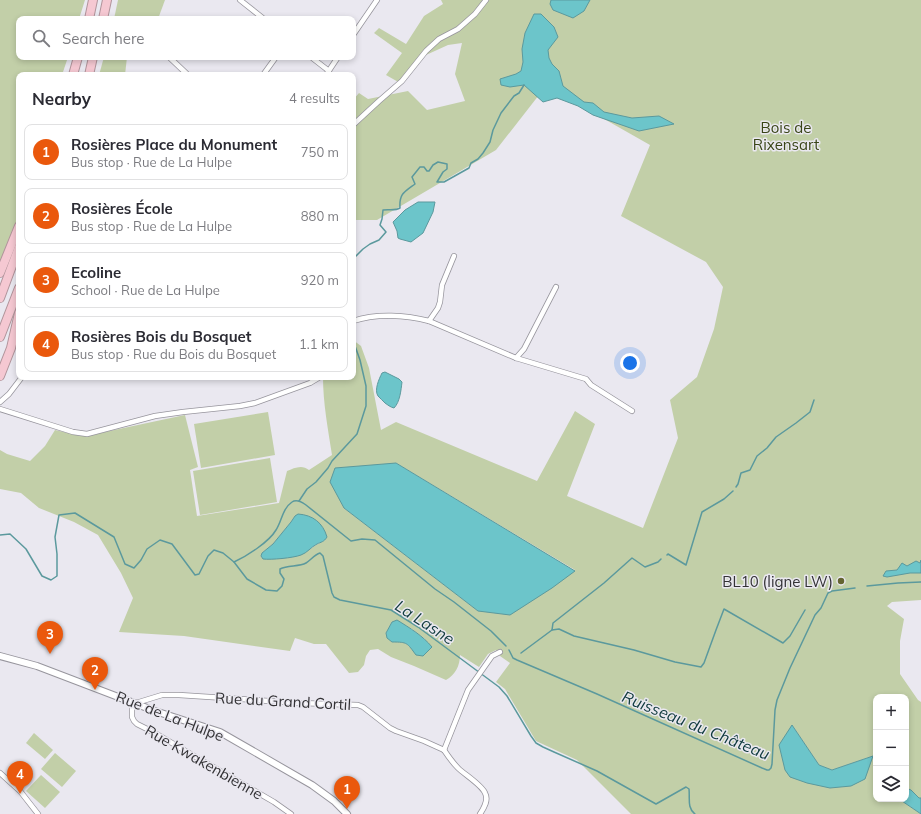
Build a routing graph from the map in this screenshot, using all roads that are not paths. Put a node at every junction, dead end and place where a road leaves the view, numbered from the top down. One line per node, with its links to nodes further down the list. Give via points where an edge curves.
1 (93, 0): 6 (highway)
2 (107, 0): 7 (highway)
3 (240, 0): 8 (street)
4 (377, 0): 9 (street)
5 (486, 0): 22 (street, via 458,29 439,39 426,51 402,81)
6 (90, 16)
7 (104, 16)
8 (260, 16)
9 (356, 31)
10 (77, 60): 16 (highway)
11 (92, 60): 17 (highway)
12 (172, 60): 18 (street)
13 (274, 60): 19 (street)
14 (314, 60): 20 (street)
15 (336, 60): 21 (street)
16 (75, 72)
17 (90, 72)
18 (185, 72)
19 (265, 72)
20 (327, 72)
21 (329, 72)
22 (356, 122)
23 (16, 233): 26 (highway)
24 (16, 255): 29 (highway)
25 (454, 256): 31 (street, via 442,285 438,308)
26 (0, 273)
27 (556, 287): 34 (street, via 528,343)
28 (16, 296): 33 (highway)
29 (0, 298)
30 (356, 320): 31 (street, via 386,316)
31 (429, 321): 34 (street)
32 (16, 326): 35 (highway)
33 (0, 337)
34 (516, 358): 40 (street, via 586,379)
35 (0, 376)
36 (20, 380): 38 (street)
37 (315, 380): 39 (street, via 255,403 156,416 87,434)
38 (0, 402)
39 (0, 409)
40 (632, 412)
41 (500, 652): 44 (street, via 492,656 468,690)
42 (0, 656): 43 (street, Rue de La Hulpe, via 37,666)
43 (134, 703): 44 (street, Rue du Grand Cortil, via 162,695 179,695 358,705 390,728); 47 (street, Rue Kwakenbienne, via 132,716 137,724 268,798); 48 (street, Rue de La Hulpe, via 220,732 312,785)
44 (444, 750): 49 (street, via 458,768 486,794 486,803)
45 (0, 773): 46 (street, via 20,791)
46 (38, 814)
47 (291, 814)
48 (347, 814)
49 (480, 814)

